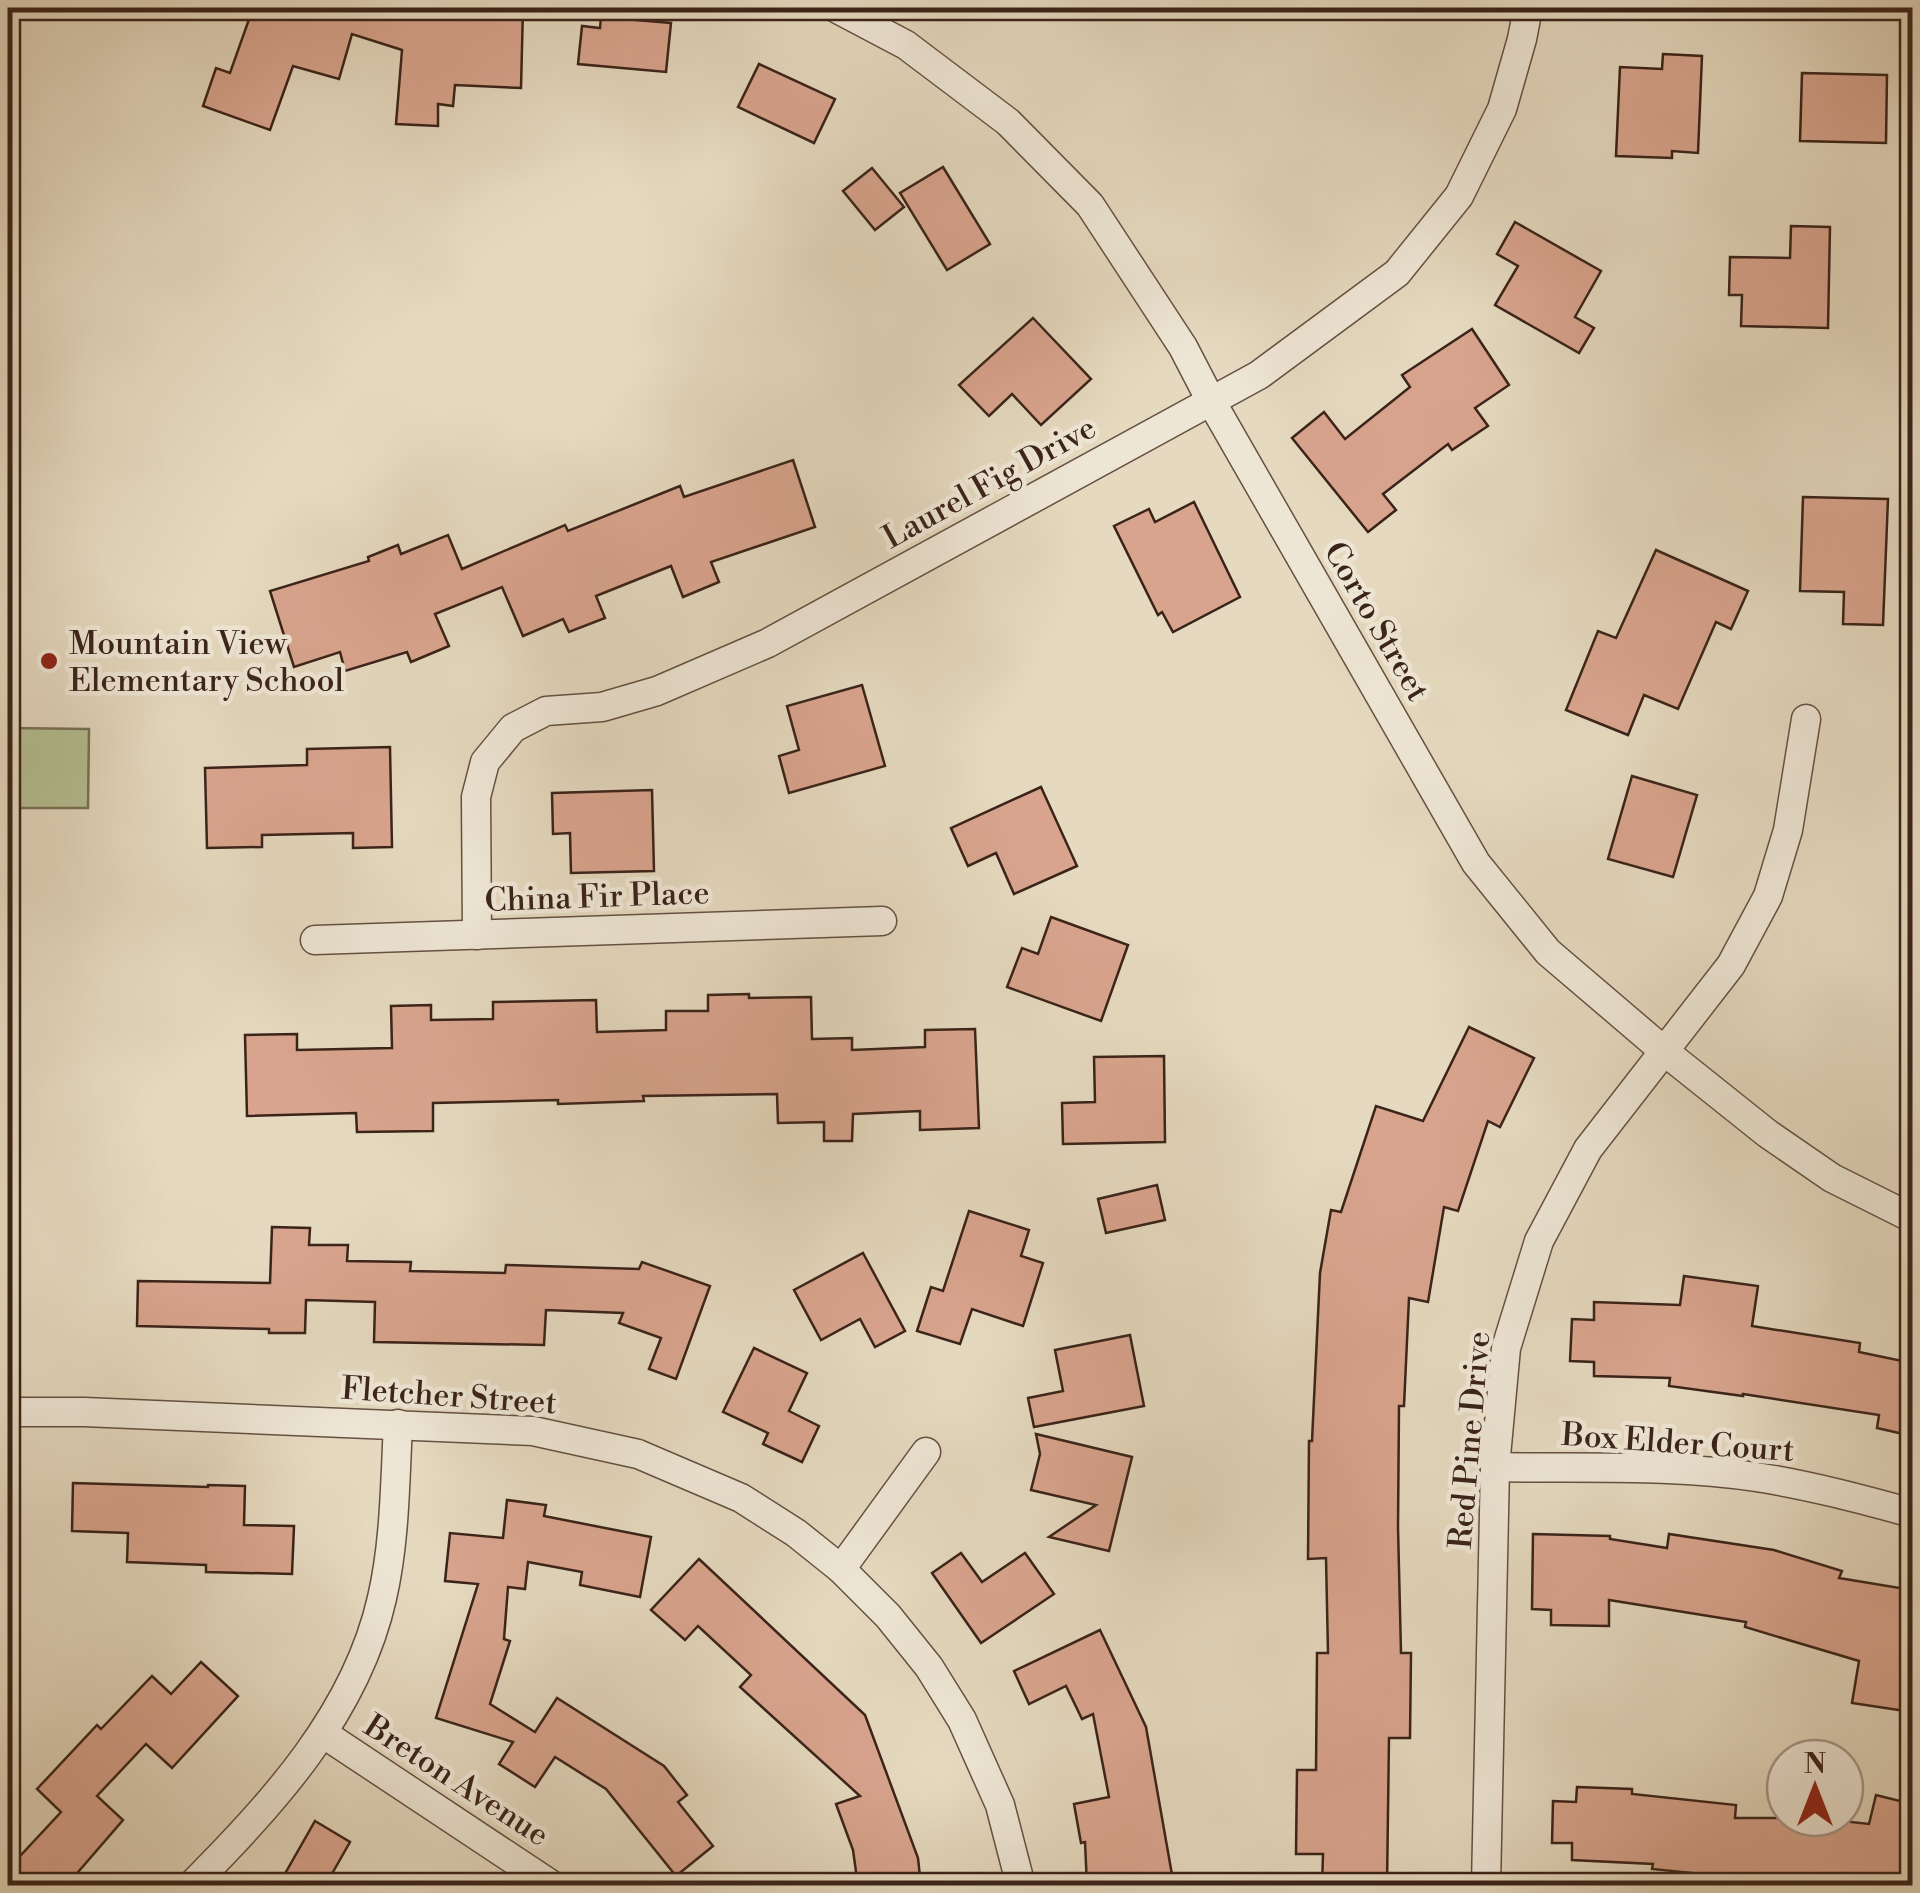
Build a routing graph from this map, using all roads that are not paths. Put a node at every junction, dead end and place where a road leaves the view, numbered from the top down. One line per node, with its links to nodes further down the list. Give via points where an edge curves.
1 (836, 8): 3 (street, Corto Street, via 906,46 1008,122 1090,204)
2 (1528, 8): 3 (street, Laurel Fig Drive, via 1502,109 1459,196 1396,273 1259,375)
3 (1210, 400): 6 (street, Laurel Fig Drive, via 768,643 657,691 602,706 546,711 514,728 485,762 476,797); 8 (street, Corto Street, via 1476,863 1548,952)
4 (1806, 719): 8 (street, Red Pine Drive, via 1788,830 1768,896 1731,965)
5 (882, 921): 6 (street, China Fir Place)
6 (477, 935): 7 (street, China Fir Place)
7 (315, 940)
8 (1664, 1051): 9 (street, Corto Street, via 1832,1178); 13 (street, Red Pine Drive, via 1588,1150 1540,1241 1506,1348)
9 (1912, 1218)
10 (8, 1412): 11 (street, Fletcher Street)
11 (398, 1424): 15 (street, Fletcher Street, via 533,1432 638,1454 741,1498); 16 (street, via 382,1600 359,1670)
12 (926, 1452): 15 (street)
13 (1495, 1467): 14 (street, Box Elder Court, via 1754,1476); 20 (street, Red Pine Drive)
14 (1912, 1514)
15 (841, 1569): 19 (street, Fletcher Street, via 919,1654 962,1720 1000,1805)
16 (324, 1734): 17 (street); 18 (street, Breton Avenue)
17 (191, 1886)
18 (553, 1886)
19 (1021, 1886)
20 (1486, 1886)

